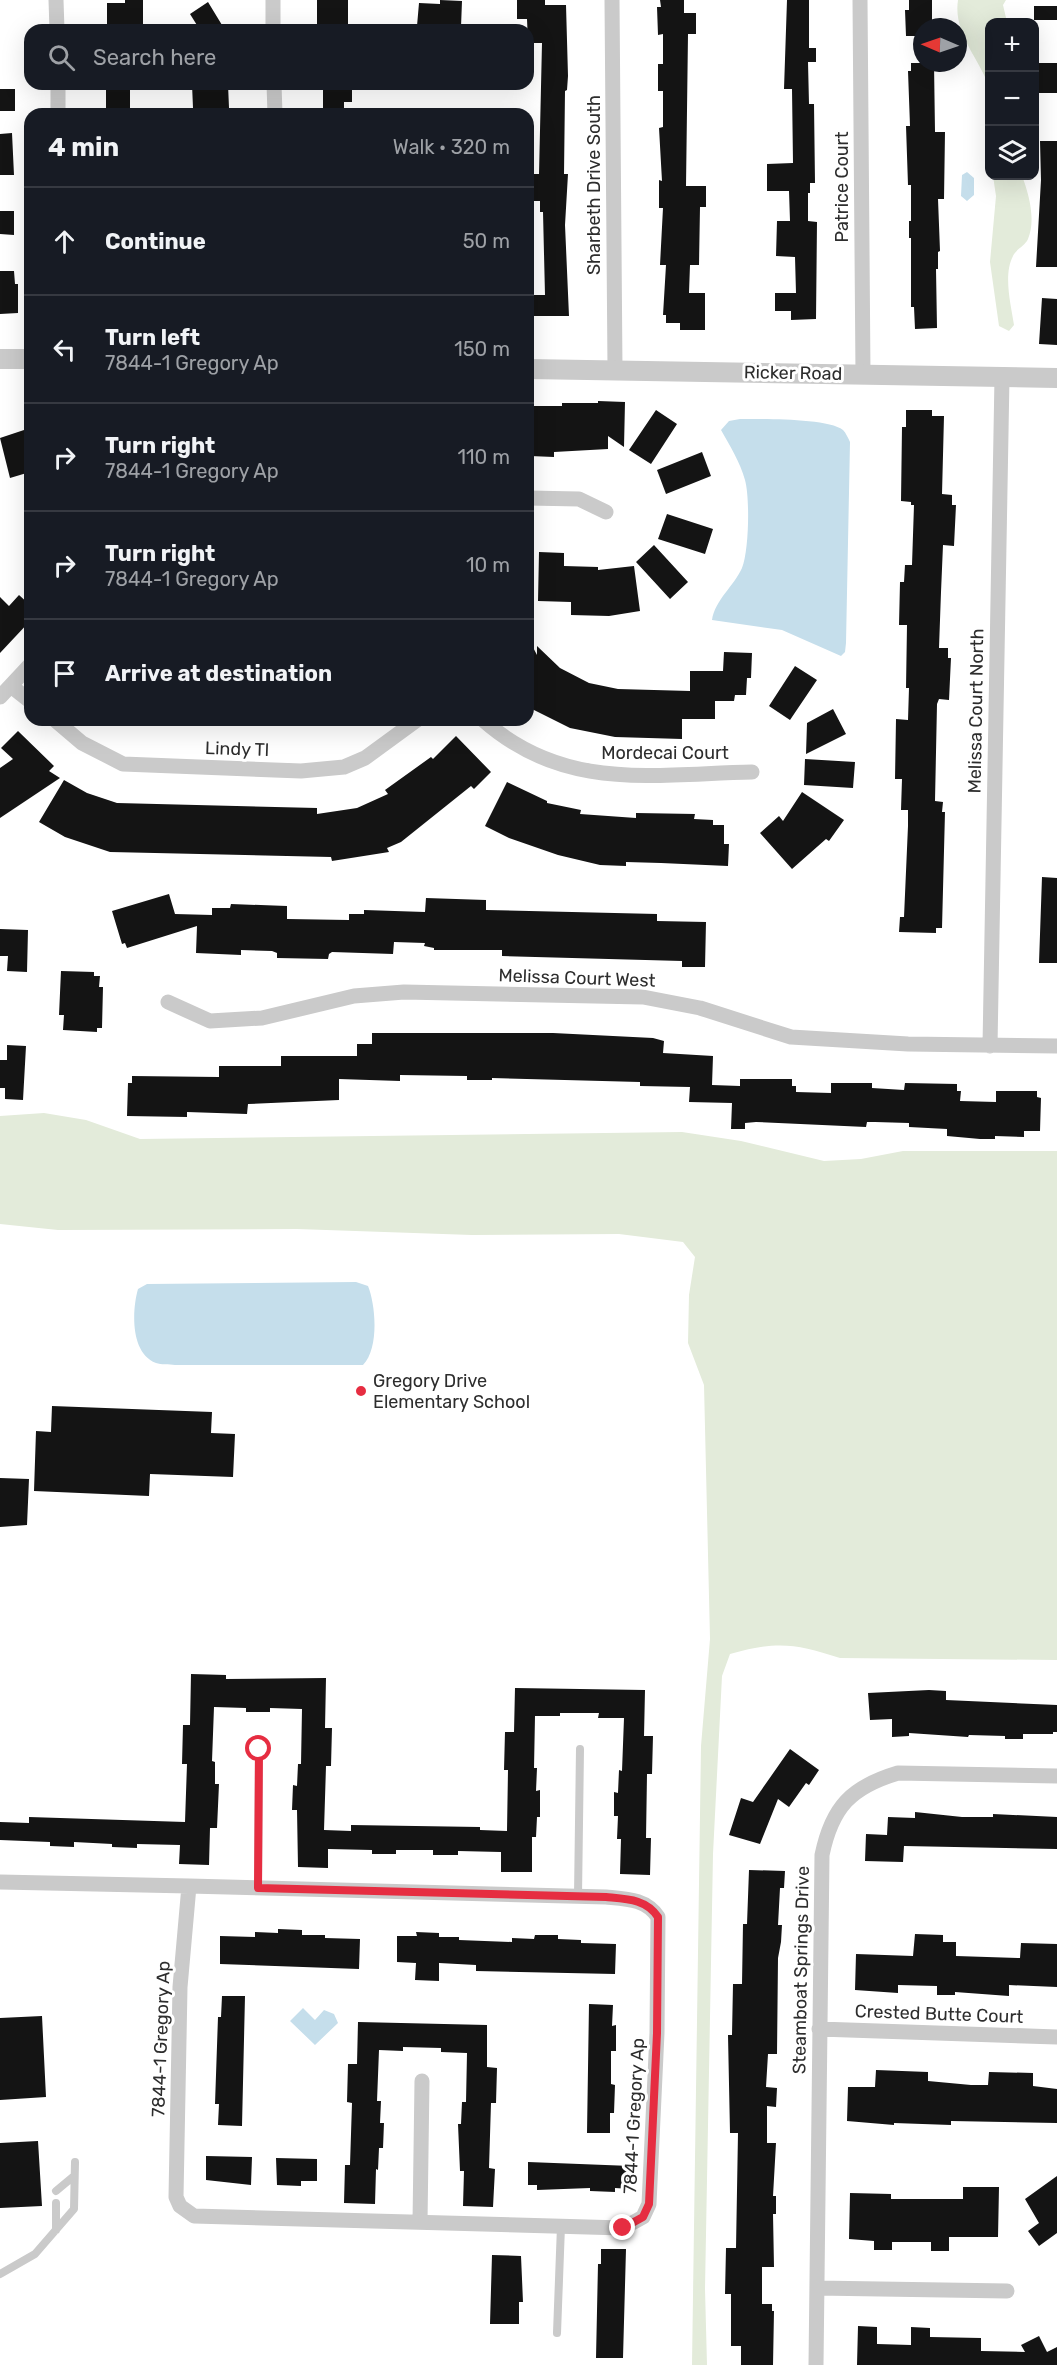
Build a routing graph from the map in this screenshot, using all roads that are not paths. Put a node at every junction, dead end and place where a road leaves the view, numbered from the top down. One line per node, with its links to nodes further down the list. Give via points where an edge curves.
1 (56, 0): 5 (street)
2 (273, 0): 6 (street)
3 (612, 0): 14 (street, Sharbeth Drive South)
4 (860, 0): 15 (street, Patrice Court)
5 (57, 24)
6 (273, 24)
7 (58, 90): 9 (street)
8 (274, 90): 10 (street)
9 (58, 108)
10 (275, 108)
11 (0, 359): 12 (street)
12 (24, 359)
13 (534, 369): 14 (street, Ricker Road)
14 (615, 369): 15 (street, Ricker Road)
15 (863, 374): 16 (street, Ricker Road)
16 (1002, 376): 17 (street, Ricker Road); 28 (street, Melissa Court North)
17 (1057, 378)
18 (534, 498): 19 (street, via 579,499)
19 (606, 512)
20 (24, 672): 21 (street)
21 (6, 692): 22 (street)
22 (24, 698)
23 (62, 726): 24 (street, Lindy Tl, via 82,742 123,764 301,771 344,767 365,758)
24 (409, 726)
25 (492, 726): 26 (street, Mordecai Court, via 533,754 569,768 605,775)
26 (752, 772)
27 (168, 1002): 28 (street, Melissa Court West, via 210,1021 262,1018 354,996 404,992 643,997 700,1008 791,1037)
28 (990, 1046): 29 (street, Melissa Court West)
29 (1057, 1047)
30 (259, 1749): 35 (lane)
31 (580, 1749): 36 (lane)
32 (1057, 1776): 37 (street, Steamboat Springs Drive, via 898,1773 855,1790 827,1830 822,1855)
33 (0, 1882): 34 (street, 7844-1 Gregory Ap)
34 (189, 1886): 35 (street, 7844-1 Gregory Ap); 44 (street, 7844-1 Gregory Ap, via 180,1987 176,2197 180,2206 194,2216)
35 (258, 1888): 36 (street, 7844-1 Gregory Ap)
36 (578, 1896): 45 (street, 7844-1 Gregory Ap, via 635,1900 651,1907 658,1917 650,2192 643,2217 623,2228)
37 (819, 2029): 38 (street, Crested Butte Court); 48 (street, Steamboat Springs Drive)
38 (1057, 2037)
39 (422, 2081): 44 (street)
40 (75, 2162): 41 (lane)
41 (74, 2176): 42 (lane); 46 (lane, via 74,2209)
42 (56, 2191)
43 (56, 2203): 46 (lane)
44 (420, 2222): 45 (street, 7844-1 Gregory Ap)
45 (561, 2226): 50 (lane)
46 (56, 2230): 47 (lane, via 35,2254)
47 (0, 2274)
48 (817, 2288): 49 (street); 51 (street, Steamboat Springs Drive)
49 (1007, 2291)
50 (557, 2333)
51 (816, 2365)

